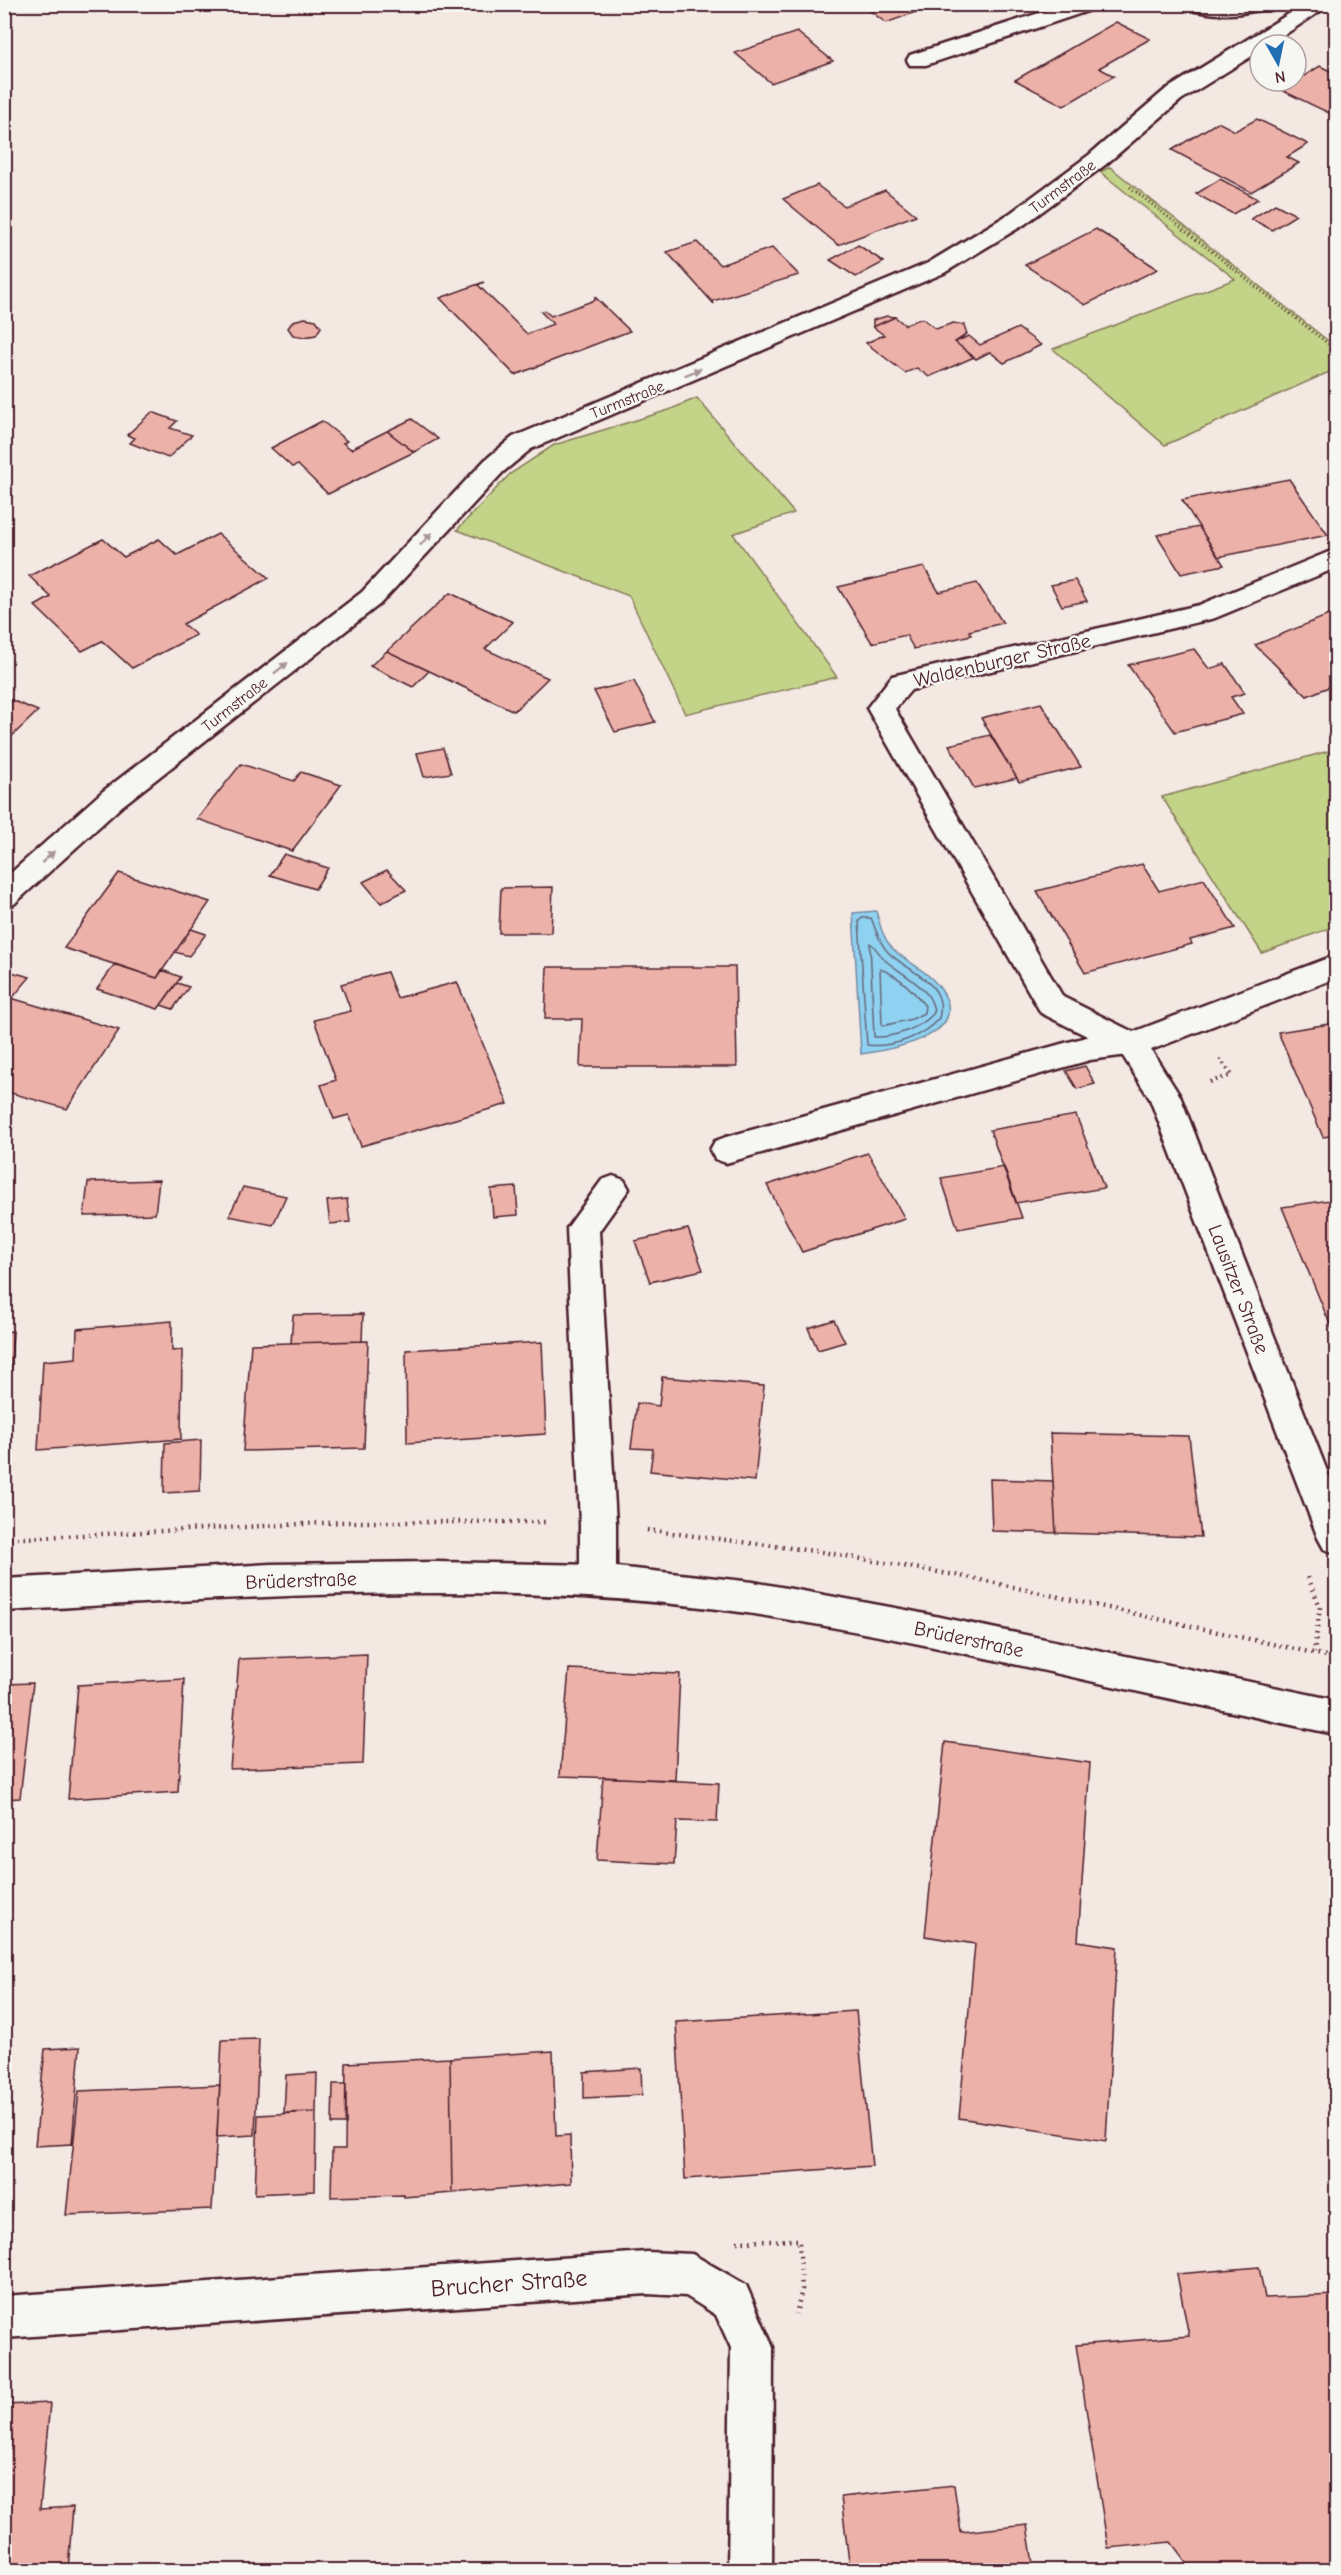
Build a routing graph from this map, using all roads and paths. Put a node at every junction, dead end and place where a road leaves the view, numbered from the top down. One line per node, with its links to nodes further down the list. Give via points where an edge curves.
1 (1090, 4): 5 (street)
2 (1260, 4): 4 (street, via 1238,10)
3 (1321, 4): 6 (street, Turmstraße, via 1173,94)
4 (1194, 6)
5 (918, 60)
6 (1096, 160): 7 (path); 9 (street, Turmstraße, one-way to 6, via 112,799 371,598 494,466 522,442 936,268 1017,219)
7 (1336, 350)
8 (1336, 558): 11 (street, Waldenburger Straße, via 1206,612 902,683 881,708 1052,1005)
9 (4, 896)
10 (1336, 966): 11 (street)
11 (1132, 1045): 12 (street, via 1089,1048); 14 (street, Lausitzer Straße, via 1164,1096)
12 (726, 1150)
13 (613, 1189): 15 (street, via 582,1228)
14 (1336, 1538)
15 (598, 1581): 16 (street, Brüderstraße, via 271,1580); 17 (street, Brüderstraße, via 753,1598 906,1626)
16 (4, 1595)
17 (1336, 1717)
18 (4, 2317): 19 (street, Brucher Straße, via 647,2273 692,2275 731,2300 752,2347)
19 (750, 2571)

